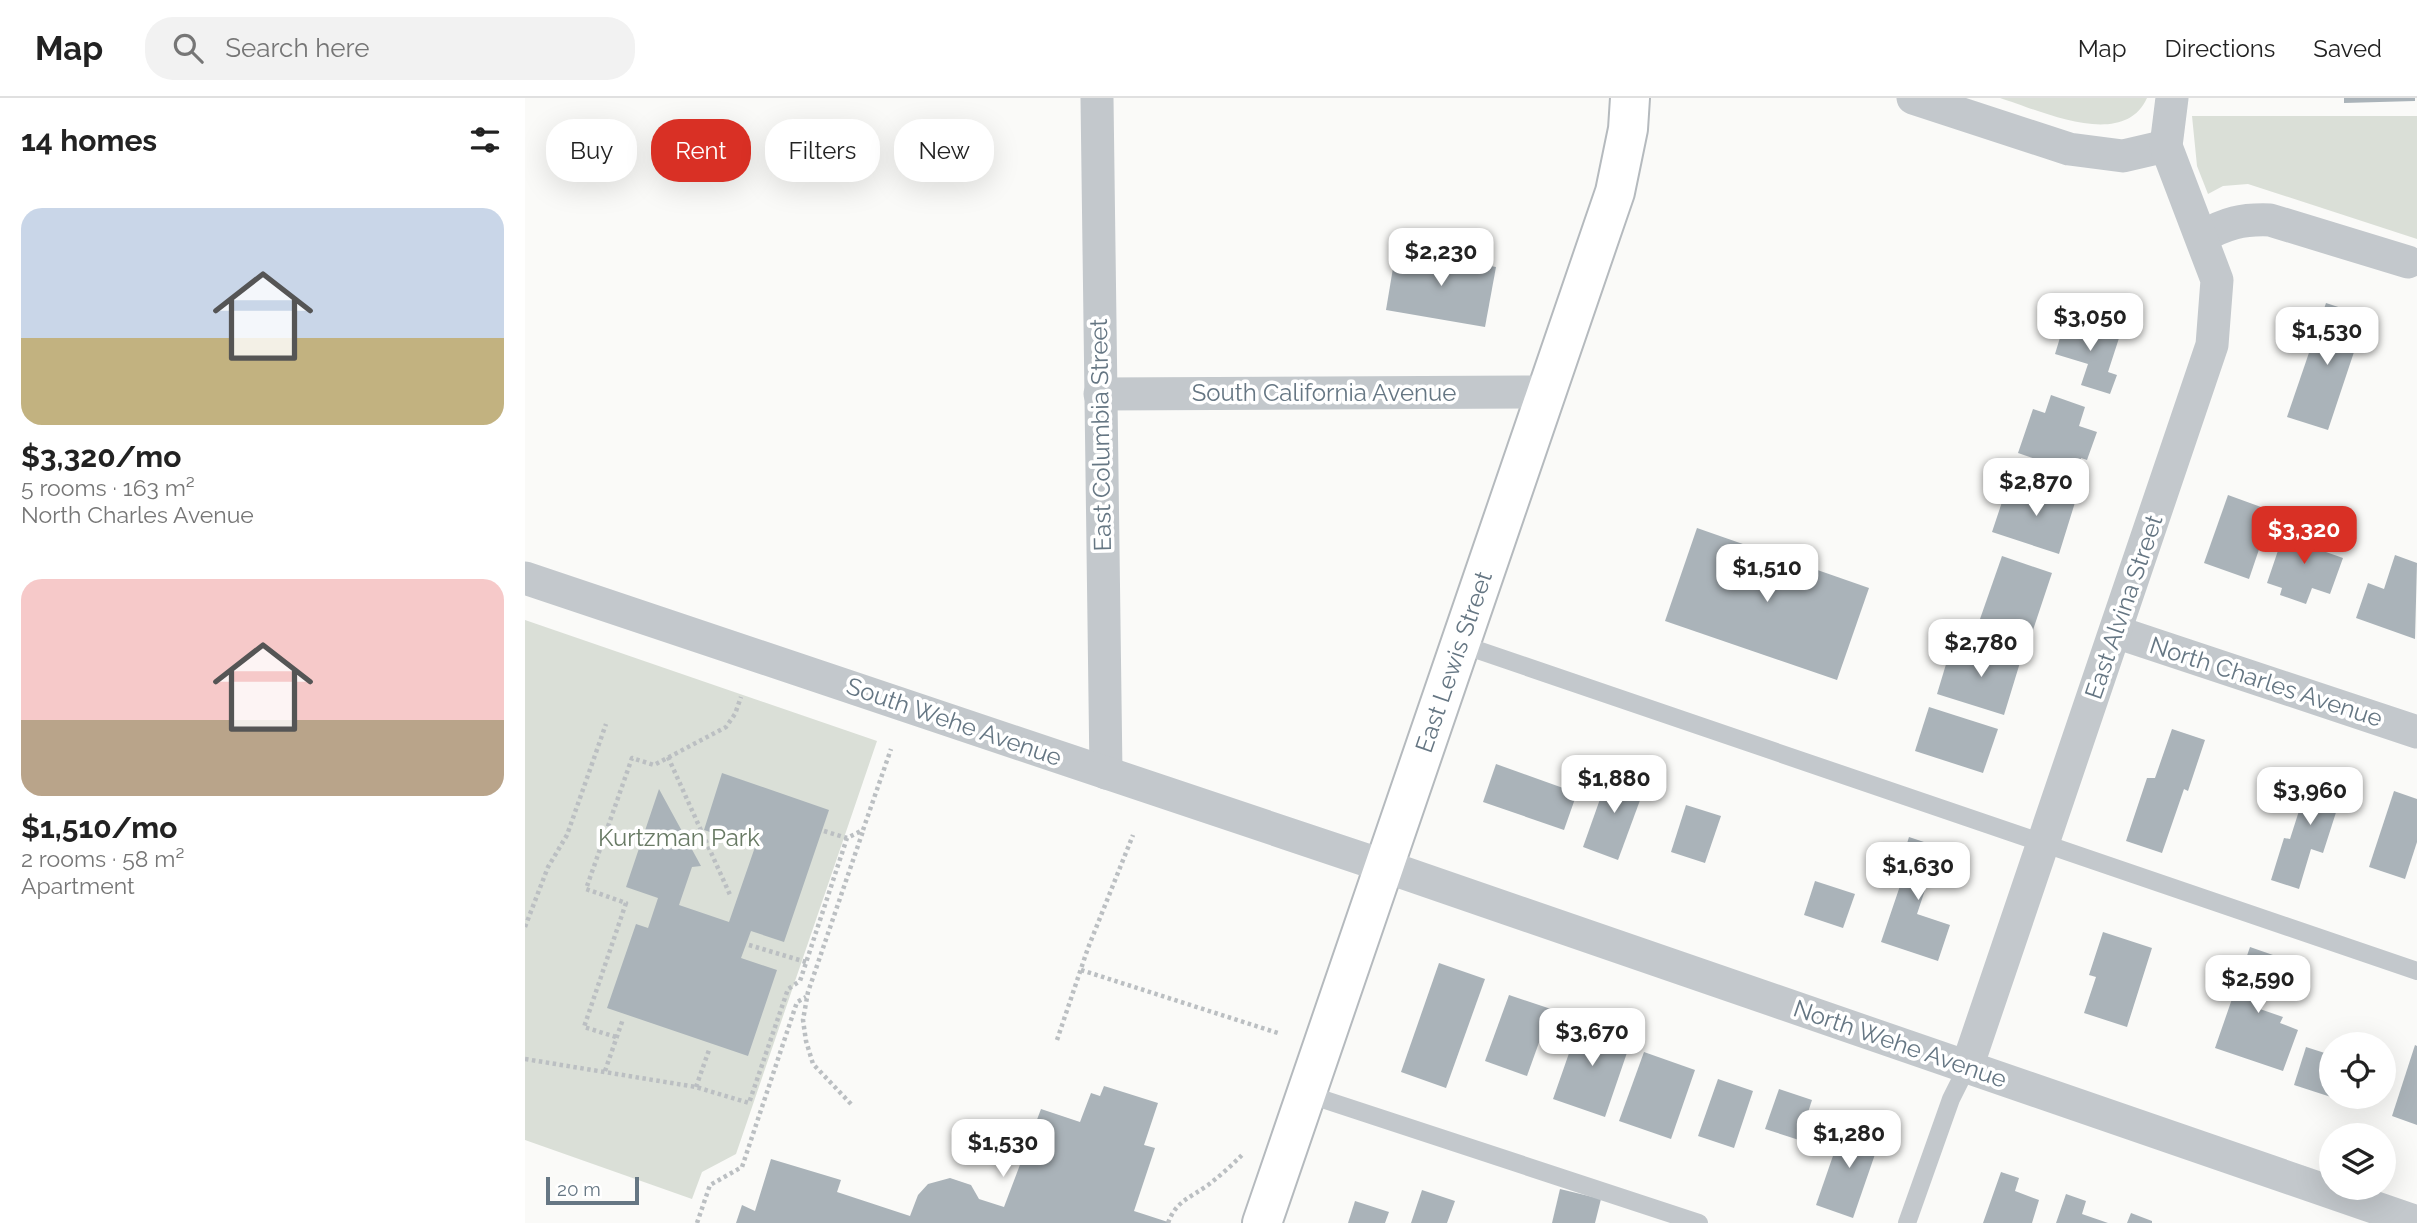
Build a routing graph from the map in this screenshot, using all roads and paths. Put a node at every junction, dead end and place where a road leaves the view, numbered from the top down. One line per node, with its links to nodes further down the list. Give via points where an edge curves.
1 (1097, 98): 9 (street, East Columbia Street)
2 (1630, 98): 8 (main road, East Lewis Street, via 1615,192)
3 (1913, 98): 5 (street, via 2069,149 2123,156)
4 (2172, 98): 5 (street)
5 (2166, 146): 6 (street, East Alvina Street)
6 (2202, 237): 7 (street, via 2225,223 2270,220); 11 (street, East Alvina Street, via 2217,280 2212,345)
7 (2413, 260)
8 (1547, 391): 9 (street, South California Avenue); 12 (main road, East Lewis Street)
9 (1100, 394): 18 (street, East Columbia Street)
10 (525, 578): 18 (street, South Wehe Avenue)
11 (2116, 632): 15 (street, North Charles Avenue); 23 (street, East Alvina Street)
12 (1460, 644): 23 (lane); 24 (main road, East Lewis Street)
13 (741, 697): 17 (path, via 726,727)
14 (606, 724): 26 (path, via 568,835 548,867)
15 (2417, 732)
16 (891, 749): 19 (path)
17 (669, 757): 25 (path); 34 (path, via 654,765 632,758 586,889 626,902 584,1027)
18 (1106, 773): 24 (street, South Wehe Avenue)
19 (863, 830): 22 (path); 31 (path)
20 (824, 831): 22 (path)
21 (1133, 835): 29 (path)
22 (847, 838): 28 (path)
23 (2044, 842): 30 (lane); 38 (street, East Alvina Street)
24 (1384, 866): 38 (street, North Wehe Avenue); 41 (main road, East Lewis Street)
25 (731, 897)
26 (525, 927)
27 (749, 945): 28 (path)
28 (806, 962): 40 (path, via 800,981 788,989 749,1104)
29 (1081, 970): 33 (path); 35 (path)
30 (2417, 971)
31 (807, 997): 42 (path, via 803,1020 813,1064); 45 (path, via 797,1002 742,1167 710,1185)
32 (623, 1019): 34 (path)
33 (1281, 1034)
34 (616, 1037): 39 (path)
35 (1056, 1040)
36 (709, 1050): 40 (path)
37 (525, 1059): 39 (path)
38 (1967, 1067): 44 (street, North Wehe Avenue); 49 (lane)
39 (605, 1071): 40 (path)
40 (696, 1087)
41 (1307, 1094): 47 (main road, East Lewis Street); 48 (lane)
42 (851, 1104)
43 (1242, 1154): 46 (path, via 1209,1185 1182,1200)
44 (2417, 1222)
45 (697, 1223)
46 (1168, 1223)
47 (1262, 1223)
48 (1699, 1223)
49 (1907, 1223)

